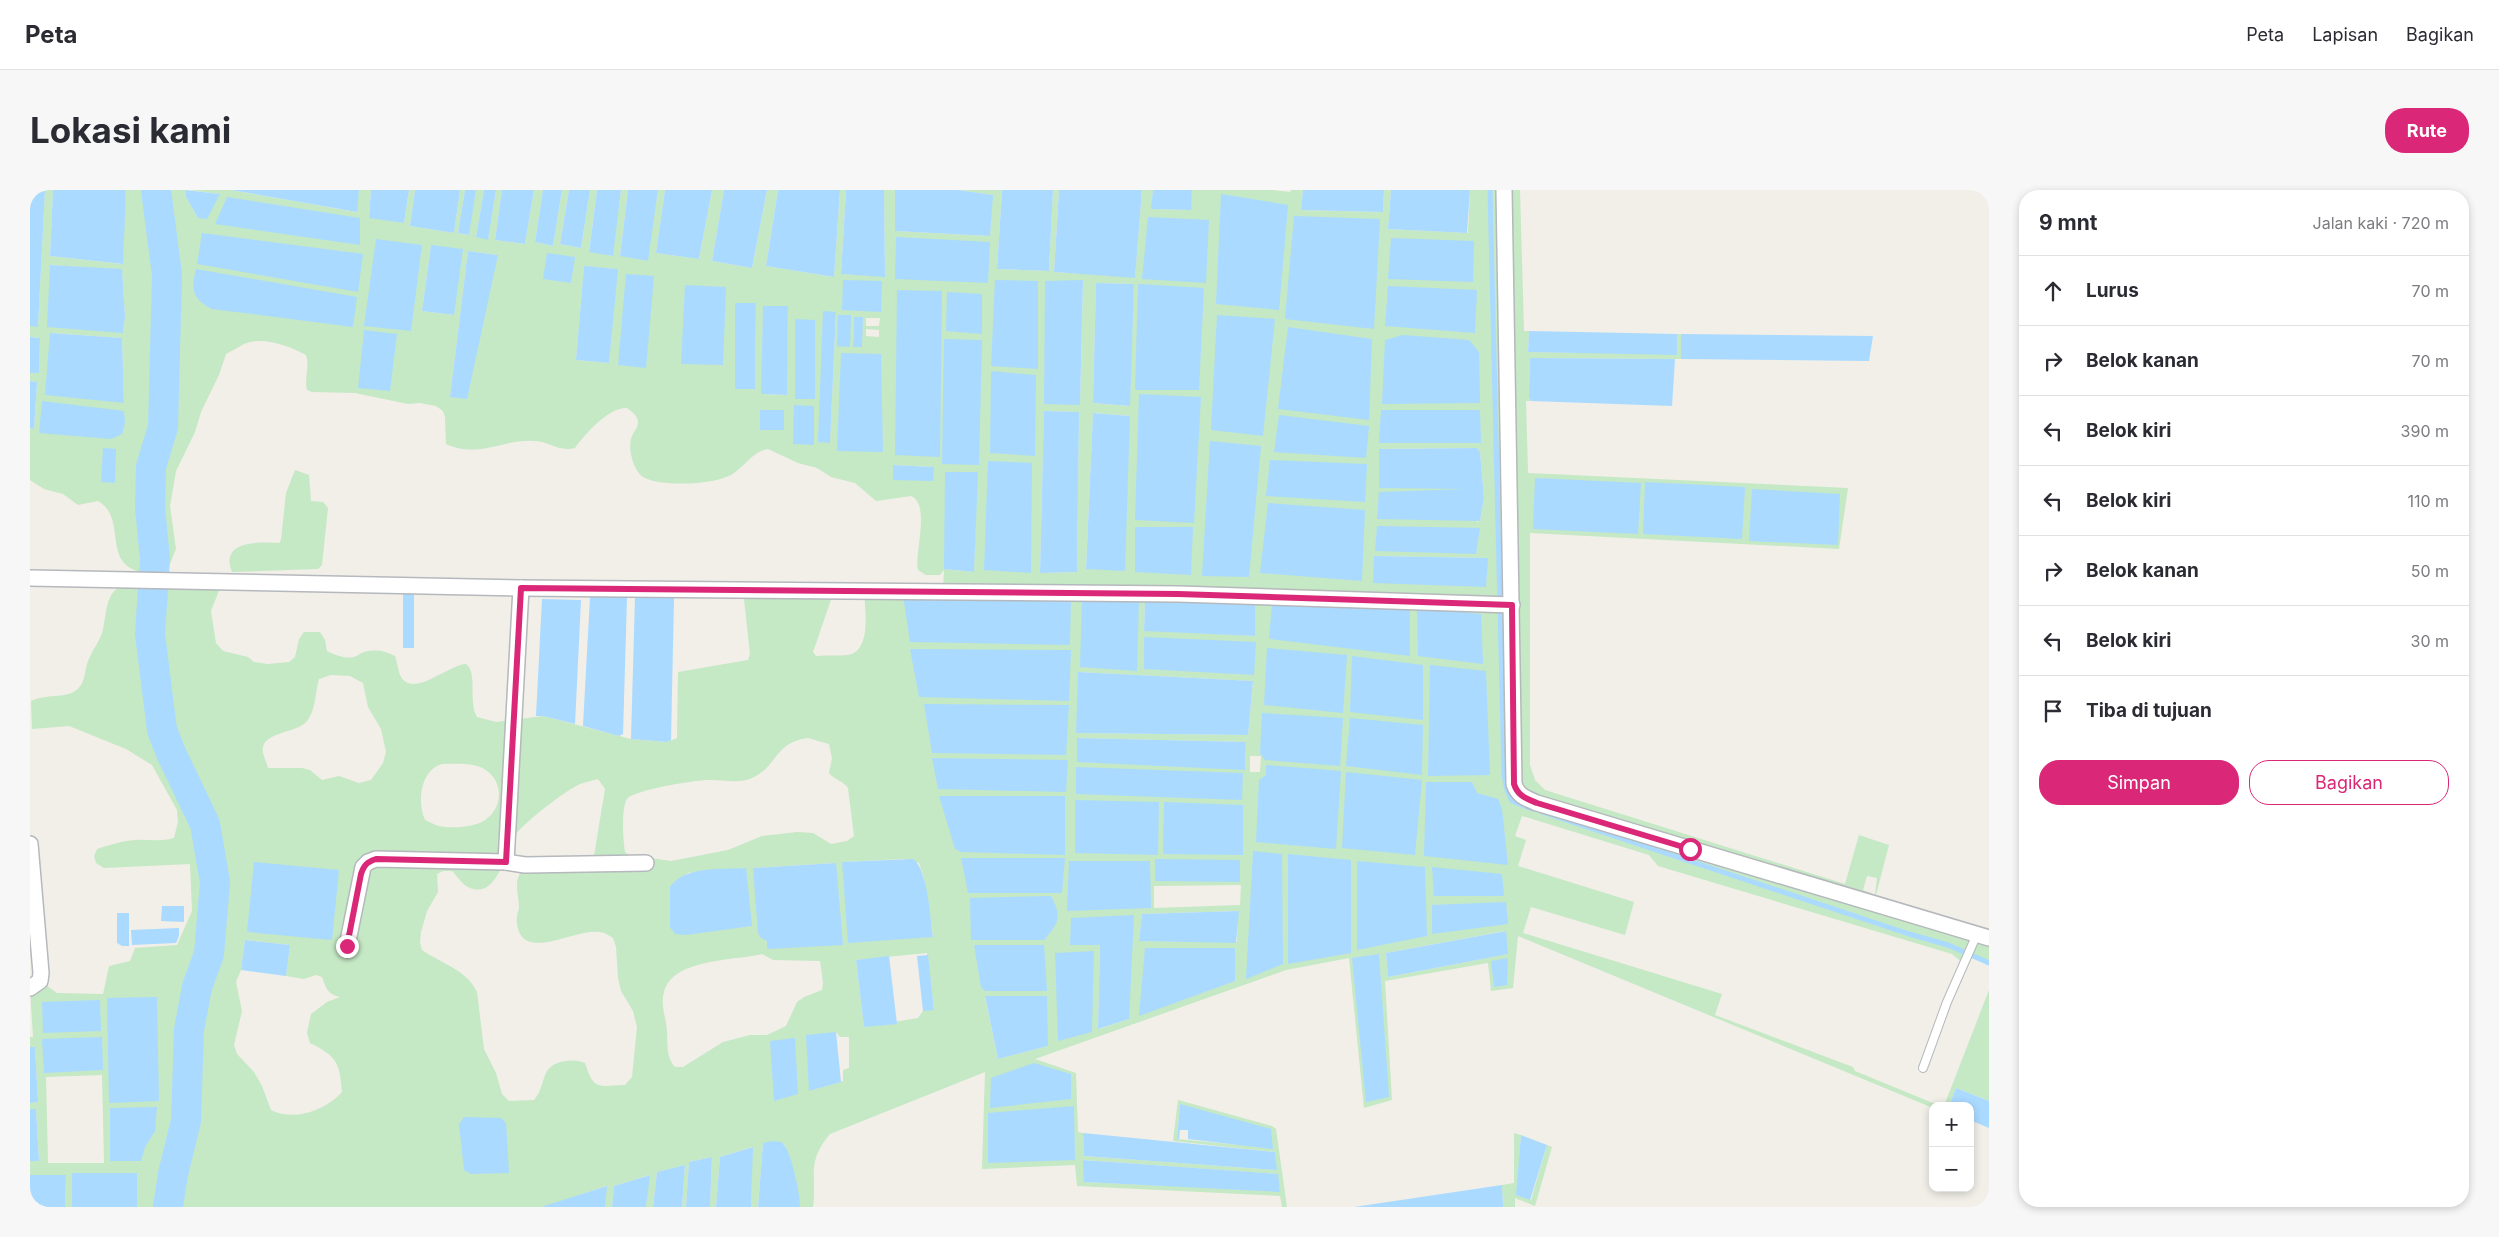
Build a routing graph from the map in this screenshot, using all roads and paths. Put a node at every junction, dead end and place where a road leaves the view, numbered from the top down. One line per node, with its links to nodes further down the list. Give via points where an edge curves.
1 (1504, 190): 4 (street)
2 (30, 578): 3 (street)
3 (521, 588): 4 (street, via 1178,594); 6 (street)
4 (1509, 605): 8 (street, via 1514,784 1521,796)
5 (30, 844): 10 (street, via 41,973 40,980)
6 (506, 862): 7 (street, via 524,865); 9 (street, via 376,859 368,862 361,874)
7 (646, 863)
8 (1980, 939): 11 (lane, via 1947,1002)
9 (347, 946)
10 (30, 988)
11 (1924, 1068)

